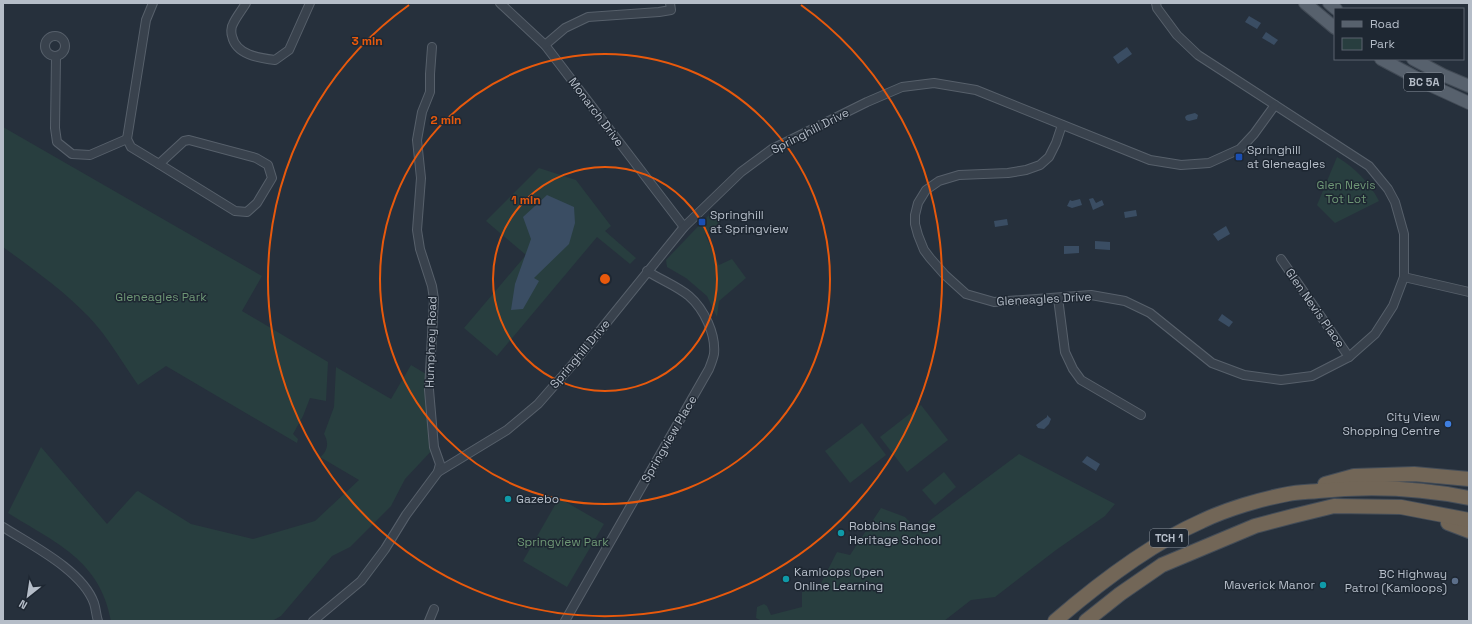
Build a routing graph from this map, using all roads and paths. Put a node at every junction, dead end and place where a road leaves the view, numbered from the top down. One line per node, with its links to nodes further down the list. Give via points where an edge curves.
1 (153, 3): 18 (street, via 146,20)
2 (246, 3): 3 (street, via 232,25 234,43 248,54 275,60 289,50)
3 (310, 3)
4 (500, 3): 9 (street, Monarch Drive)
5 (670, 3): 9 (street, via 671,10 588,17 565,28)
6 (1156, 3): 16 (street, Gleneagles Drive, via 1177,36 1198,55)
7 (1305, 3): 8 (main road)
8 (1334, 27)
9 (545, 45): 20 (street, Monarch Drive)
10 (432, 47): 28 (street, Humphrey Road, via 430,92 422,112 417,140 421,178 417,230 434,298 429,390 434,447 440,464)
11 (56, 56): 18 (street, via 57,142 72,154 90,155)
12 (1383, 60): 15 (main road, BC 5A)
13 (1415, 60): 14 (main road, BC 5A)
14 (1469, 86)
15 (1469, 103)
16 (1275, 105): 17 (street, Springhill Drive, via 1240,149 1209,163 1181,165 1150,160); 23 (street, Gleneagles Drive, via 1369,166 1388,189 1395,202 1404,234)
17 (1062, 125): 20 (street, Springhill Drive, via 976,90 934,83 902,87 772,148 741,172); 25 (street, Gleneagles Drive, via 1049,157 1040,165 1008,173 959,175 939,181 926,190 918,203 915,215 915,224 924,250 944,275 966,294 994,302)
18 (127, 139): 19 (street, via 131,147)
19 (159, 164): 19 (street, via 235,211 246,212 257,203 272,178 268,165 256,158 190,140 184,141)
20 (684, 227): 22 (street, Springhill Drive)
21 (1282, 259): 26 (street, Glen Nevis Place)
22 (648, 271): 28 (street, Springhill Drive, via 538,404 507,430); 40 (street, Springview Place, via 698,304 708,323 714,354 709,369)
23 (1404, 277): 24 (street); 26 (street, Gleneagles Drive, via 1393,306 1375,334)
24 (1469, 292)
25 (1058, 298): 26 (street, Gleneagles Drive, via 1091,295 1125,300 1150,313 1212,363 1244,375 1281,380 1312,376); 27 (street, via 1065,352 1073,369 1081,380)
26 (1349, 357)
27 (1141, 415)
28 (438, 472): 38 (street, Springhill Drive, via 361,581)
29 (1469, 479): 30 (highway, via 1414,474 1354,476)
30 (1289, 494): 31 (highway, TCH 1, via 1347,488 1412,490); 41 (highway, TCH 1, via 1202,520 1156,545)
31 (1469, 498)
32 (1401, 507): 33 (highway, TCH 1); 35 (highway); 42 (highway, TCH 1, via 1334,506 1255,526 1162,565)
33 (1469, 520)
34 (3, 527): 37 (street, via 61,564 81,581 94,602)
35 (1469, 530)
36 (434, 609): 39 (street)
37 (98, 621)
38 (313, 621)
39 (429, 621)
40 (565, 621)
41 (1055, 621)
42 (1086, 621)

